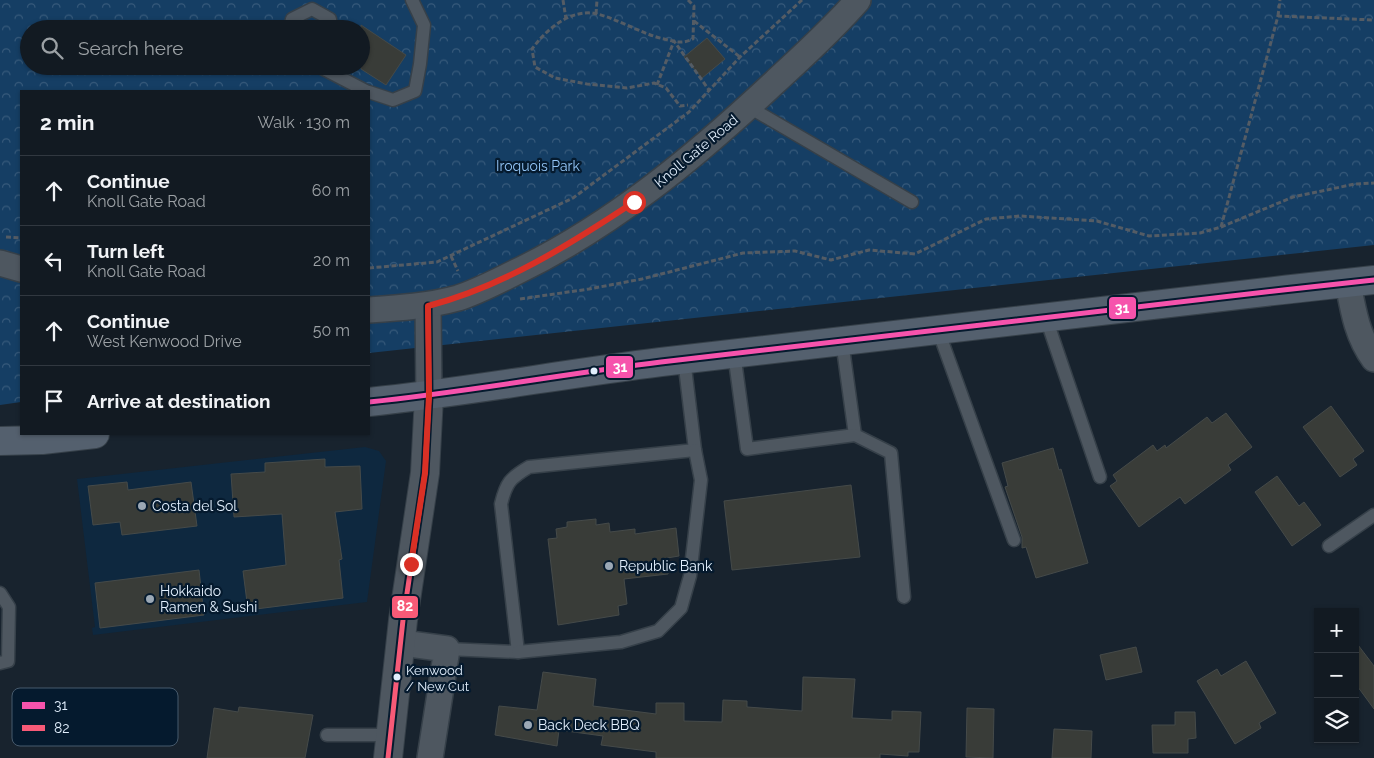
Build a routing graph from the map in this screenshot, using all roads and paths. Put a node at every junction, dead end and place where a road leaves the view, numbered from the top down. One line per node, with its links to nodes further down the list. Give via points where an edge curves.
1 (412, 0): 21 (lane, via 424,25 415,90 393,100)
2 (563, 0): 10 (path)
3 (597, 0): 8 (path)
4 (688, 0): 13 (path, via 694,6)
5 (802, 0): 16 (path)
6 (858, 0): 23 (street, Knoll Gate Road)
7 (1280, 0): 9 (path)
8 (596, 15): 10 (path, via 591,13); 15 (path)
9 (1278, 16): 14 (path); 26 (path)
10 (566, 19): 18 (path, via 543,34 532,50 535,67 554,78 587,84 627,88)
11 (292, 20): 12 (lane, via 312,9)
12 (330, 20)
13 (694, 20): 15 (path, via 693,39 683,44); 16 (path)
14 (1374, 20)
15 (674, 42): 18 (path); 20 (path)
16 (740, 57): 20 (path)
17 (339, 75): 19 (lane)
18 (657, 85): 22 (path, via 666,88 680,106)
19 (365, 90)
20 (709, 90): 29 (path, via 689,112 573,198)
21 (370, 93)
22 (688, 105)
23 (749, 107): 25 (lane); 36 (street, Knoll Gate Road, via 634,202 573,242 461,297)
24 (1374, 182): 26 (path, via 1293,197)
25 (912, 202)
26 (1221, 227): 35 (path, via 1200,233 1149,236 1097,221 1020,216 986,219 915,254 869,250 831,260 795,251 743,253 642,279)
27 (0, 237): 28 (path)
28 (20, 238)
29 (451, 256): 31 (path, via 437,262); 33 (path)
30 (0, 263): 32 (street)
31 (370, 268)
32 (20, 269)
33 (460, 277)
34 (1361, 282): 38 (main road); 42 (street, via 1356,324 1364,345)
35 (518, 300)
36 (428, 306): 37 (street, Knoll Gate Road); 44 (street)
37 (370, 310)
38 (1046, 318): 39 (main road); 50 (lane)
39 (938, 330): 40 (main road); 52 (lane)
40 (842, 341): 41 (main road); 47 (lane)
41 (734, 353): 43 (main road); 47 (lane, via 747,449)
42 (1374, 358)
43 (684, 359): 44 (main road); 49 (lane)
44 (429, 396): 45 (main road); 56 (street, via 425,473)
45 (370, 402)
46 (86, 435): 48 (main road)
47 (854, 435): 55 (lane, via 891,453)
48 (0, 441)
49 (695, 450): 58 (lane, via 701,480 690,576 681,608 658,631 621,642); 58 (lane, via 529,467 515,475 505,487 501,504)
50 (1100, 477)
51 (1374, 515): 53 (lane)
52 (1014, 540)
53 (1330, 546)
54 (0, 593): 59 (lane, via 9,606 8,661)
55 (904, 597)
56 (402, 643): 57 (street); 61 (street)
57 (448, 649): 58 (lane); 62 (street)
58 (518, 652)
59 (0, 663)
60 (327, 735): 61 (lane)
61 (390, 746)
62 (430, 758)

